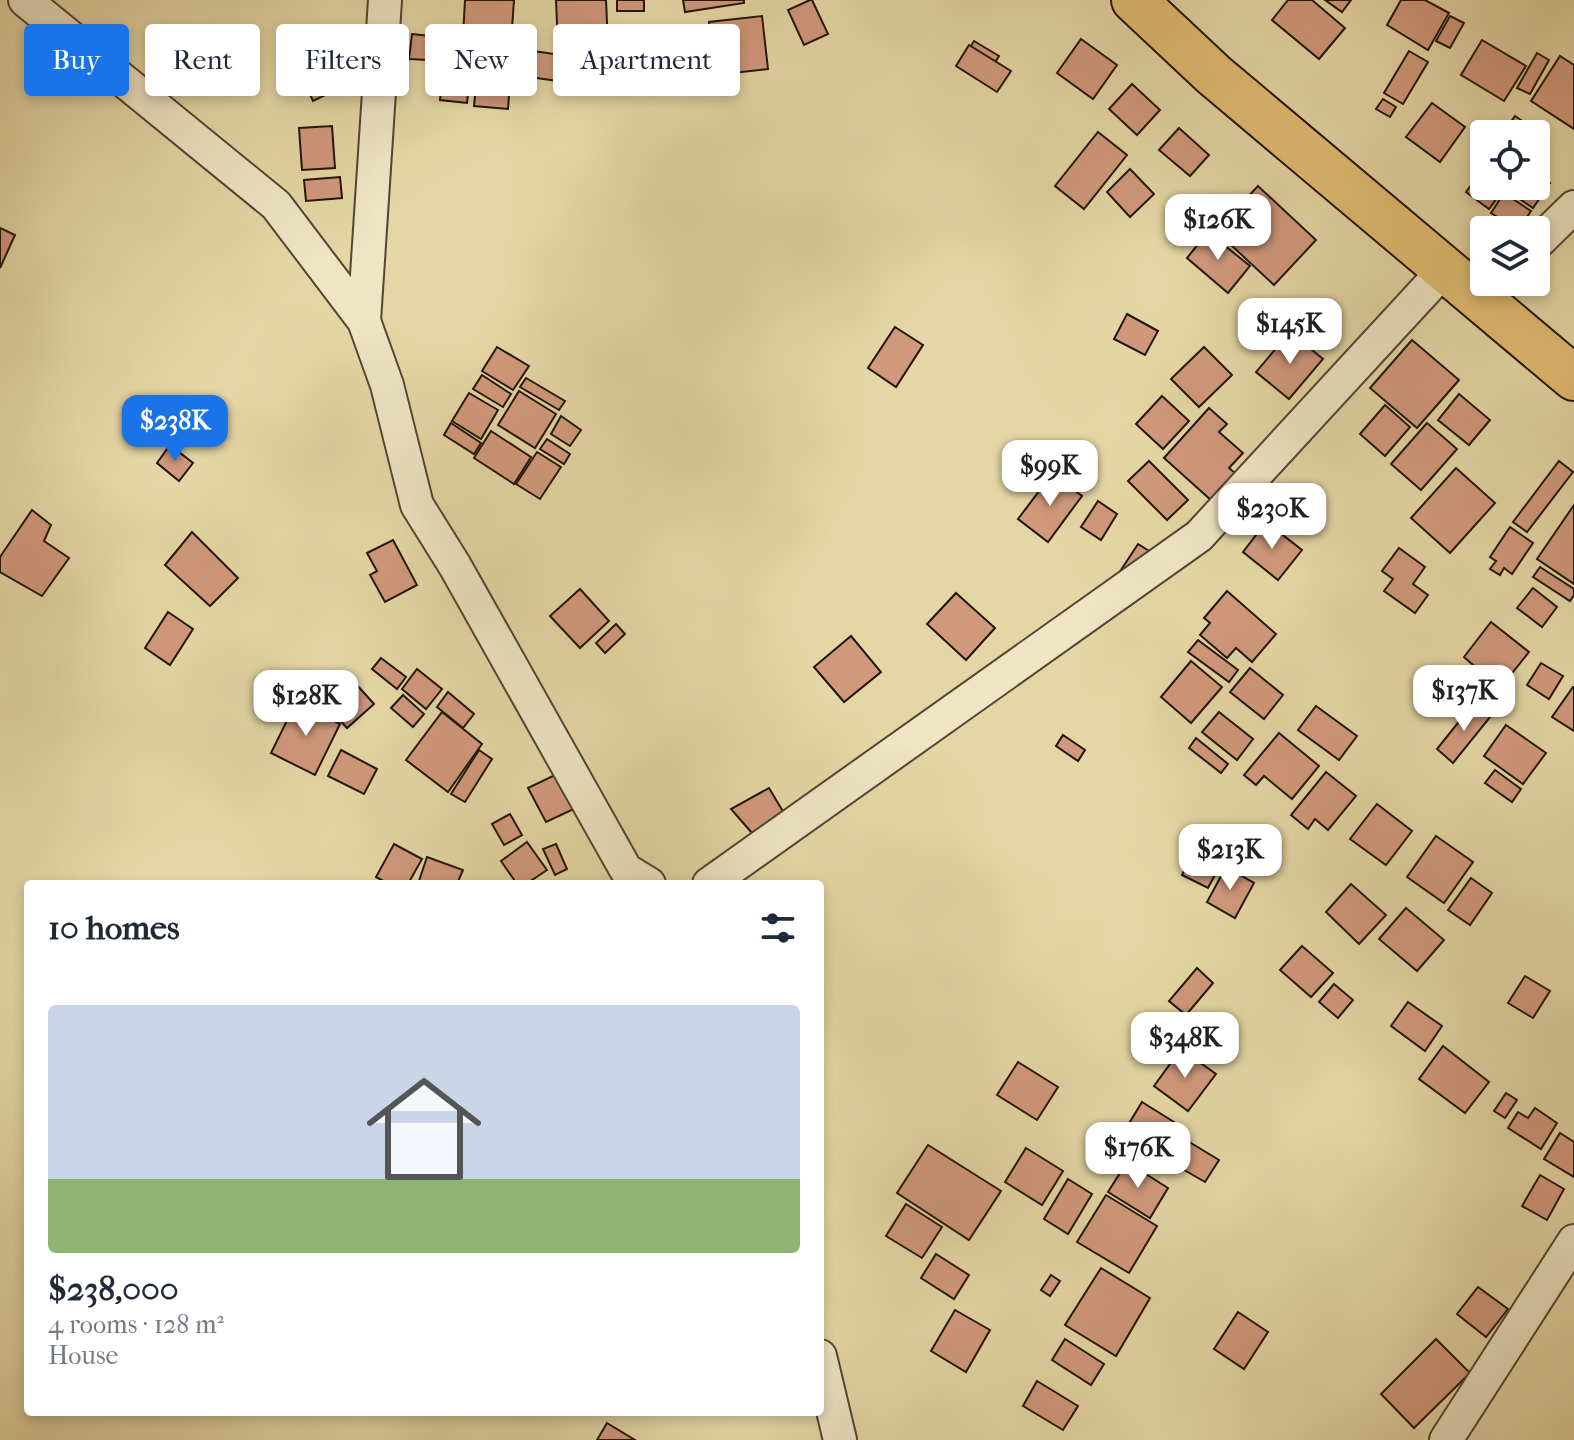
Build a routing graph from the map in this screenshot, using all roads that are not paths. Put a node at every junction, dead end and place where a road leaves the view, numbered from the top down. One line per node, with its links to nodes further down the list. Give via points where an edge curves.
1 (25, 0): 9 (street, via 276,205)
2 (385, 0): 9 (street)
3 (1134, 0): 6 (highway, via 1214,75)
4 (1574, 207): 5 (street)
5 (1550, 230)
6 (1445, 269): 7 (highway); 12 (street, via 1199,536)
7 (1470, 281)
8 (1495, 296): 10 (highway)
9 (364, 321): 11 (street, via 387,385 417,505 626,870)
10 (1574, 378)
11 (642, 880)
12 (715, 880)
13 (1574, 1241): 16 (street)
14 (824, 1368): 15 (street)
15 (846, 1437)
16 (1446, 1440)

